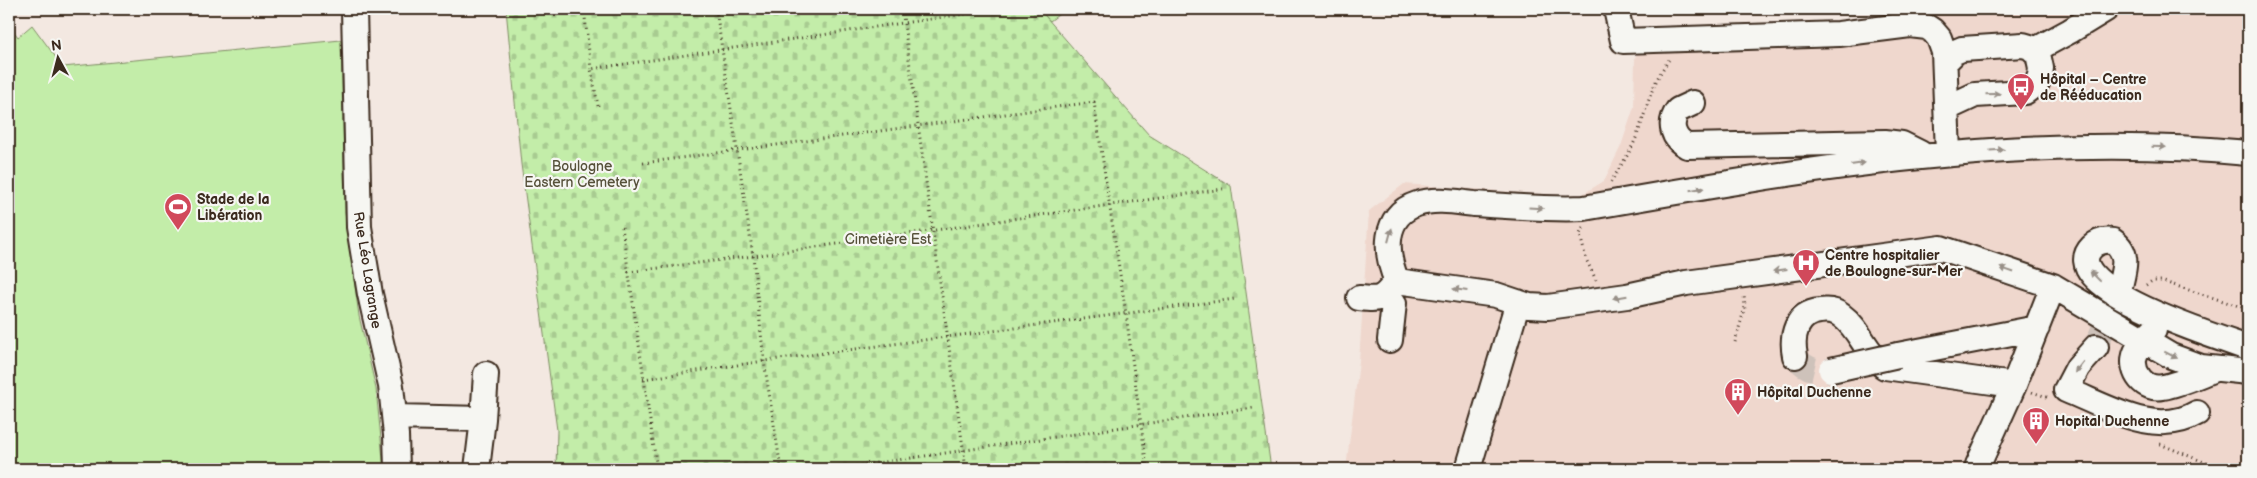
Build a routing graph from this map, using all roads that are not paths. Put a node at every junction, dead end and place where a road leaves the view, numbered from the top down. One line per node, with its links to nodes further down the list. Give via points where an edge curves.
1 (354, 9): 28 (street, Rue Léo Lagrange, via 359,227)
2 (1616, 9): 5 (street, via 1624,41 1839,34 1918,25 1927,27 1939,38)
3 (2106, 9): 4 (street)
4 (2035, 50): 5 (street, via 2023,45 1968,48 1956,52); 7 (street, one-way to 4, via 1976,95 2017,93 2032,88 2037,83 2041,68)
5 (1946, 61): 7 (street)
6 (1693, 103): 9 (street, via 1678,110 1672,122 1675,136 1687,146 1886,142)
7 (1947, 108): 9 (street)
8 (2248, 153): 9 (street, one-way to 8, via 2085,146)
9 (1937, 154): 12 (street, one-way to 9, via 1388,242 1397,219 1415,204 1444,202 1564,209 1596,206)
10 (2054, 286): 14 (street, one-way to 14, via 1941,248 1686,283 1548,307); 15 (street); 16 (street, via 2095,298)
11 (2120, 286): 19 (street, one-way to 11, via 2142,308 2095,278 2087,260 2089,250 2098,242 2113,241 2123,250 2125,263)
12 (1392, 288): 13 (street, via 1384,297 1375,300); 14 (street, one-way to 12, via 1496,295); 17 (street, via 1394,303)
13 (1359, 298)
14 (1518, 302): 33 (street)
15 (2037, 328): 23 (street, bridge); 26 (street)
16 (2150, 334): 21 (street); 22 (street, one-way to 22, via 2188,363); 22 (street, via 2138,348 2134,363 2138,376 2148,386 2163,387)
17 (1390, 340)
18 (2096, 347): 27 (street, one-way to 27, via 2078,367 2066,390 2139,419 2158,423 2178,421)
19 (2248, 348)
20 (1796, 356): 26 (street, via 1794,337 1798,324 1809,314 1824,311 1837,313 1847,320 1878,363 1892,369)
21 (2248, 359)
22 (2215, 369): 24 (street)
23 (1831, 370)
24 (2248, 372)
25 (486, 374): 29 (street)
26 (2014, 385): 30 (street)
27 (2197, 413)
28 (395, 417): 29 (street); 31 (street, Rue Léo Lagrange)
29 (483, 419): 32 (street)
30 (1978, 465)
31 (398, 469)
32 (477, 469)
33 (1468, 469)

